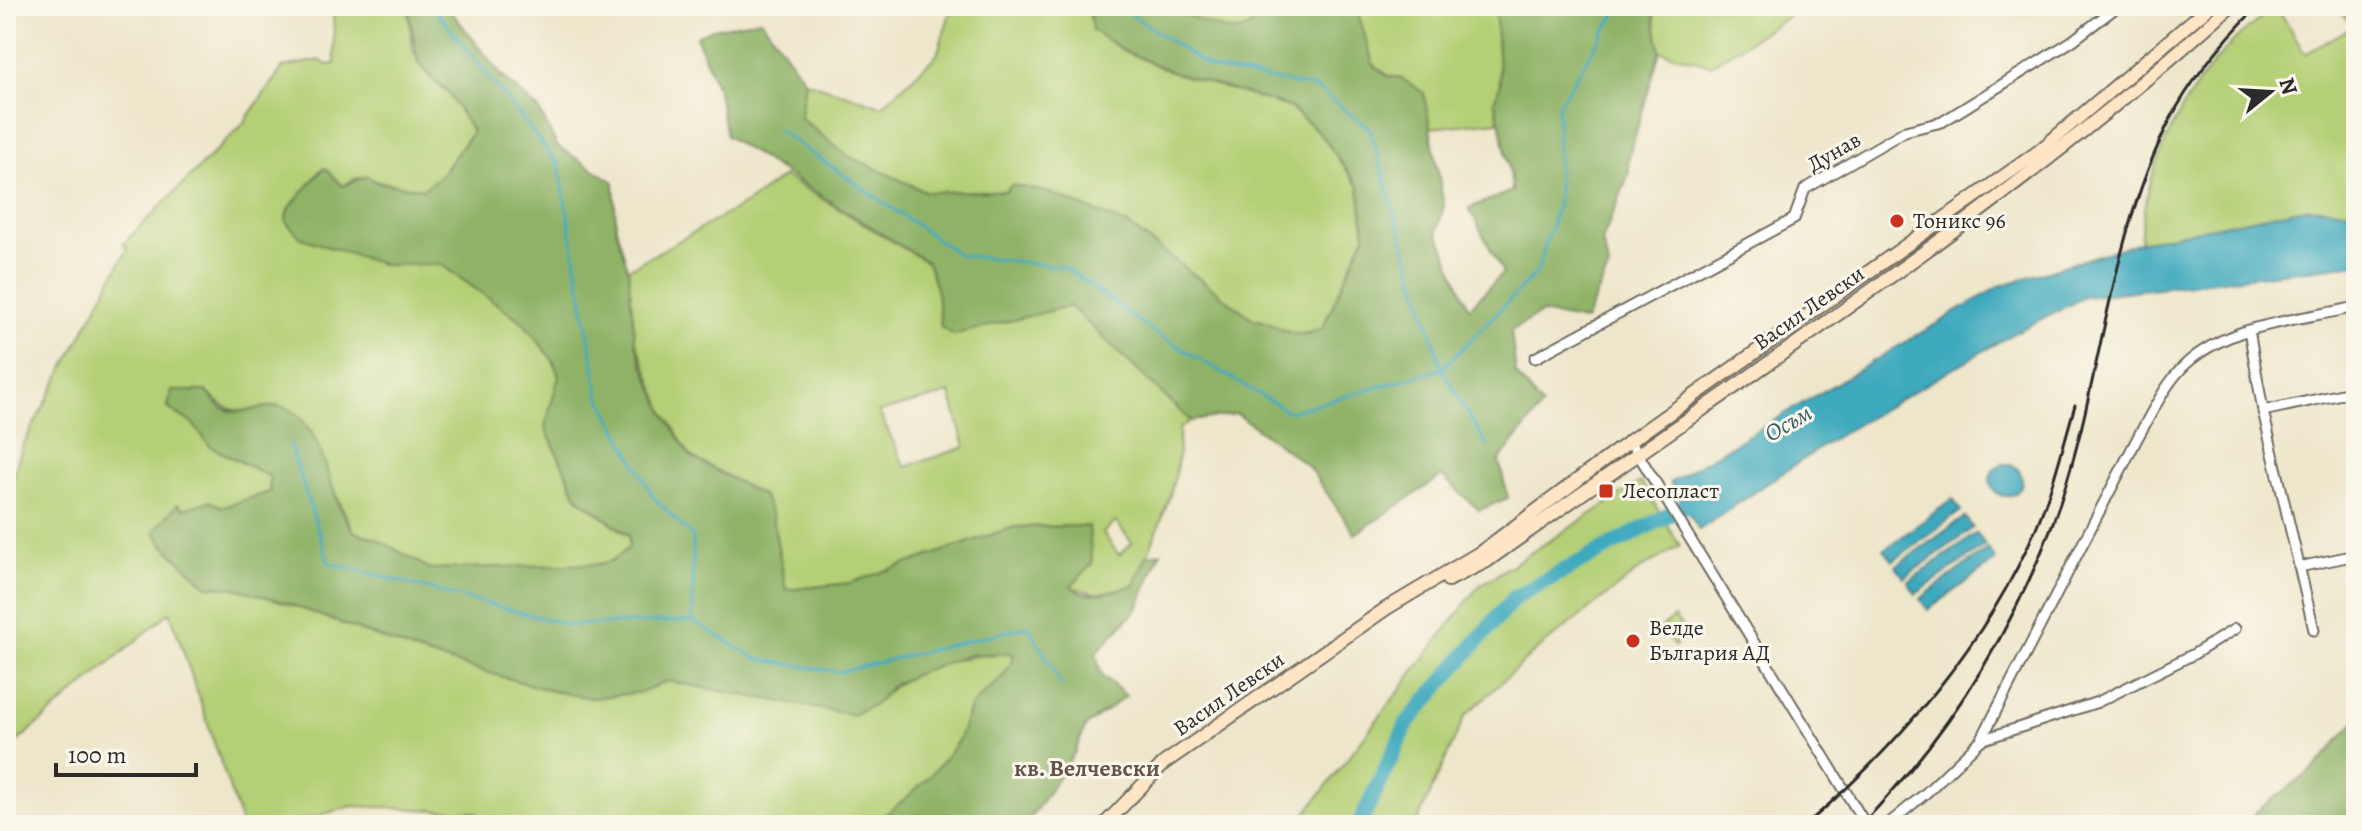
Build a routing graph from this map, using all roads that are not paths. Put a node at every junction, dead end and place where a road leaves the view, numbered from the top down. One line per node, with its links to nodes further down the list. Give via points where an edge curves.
1 (2118, 6): 6 (street, Дунав, via 1942,122 1905,131 1805,189 1794,219)
2 (2210, 6): 9 (main road, Васил Левски, via 2038,152)
3 (2230, 6): 9 (main road, Васил Левски, via 2046,163)
4 (2356, 307): 5 (street)
5 (2249, 330): 8 (street); 14 (street, via 2187,363 2164,390)
6 (1535, 358)
7 (2356, 391): 8 (street)
8 (2263, 411): 11 (street)
9 (1634, 447): 15 (main road, Васил Левски, via 1487,561 1387,608 1164,763); 16 (street)
10 (2356, 555): 11 (street)
11 (2299, 567): 13 (street)
12 (2235, 629): 14 (street, via 2098,702)
13 (2314, 630)
14 (1981, 740): 17 (street)
15 (1104, 825)
16 (1866, 825)
17 (1887, 825)

